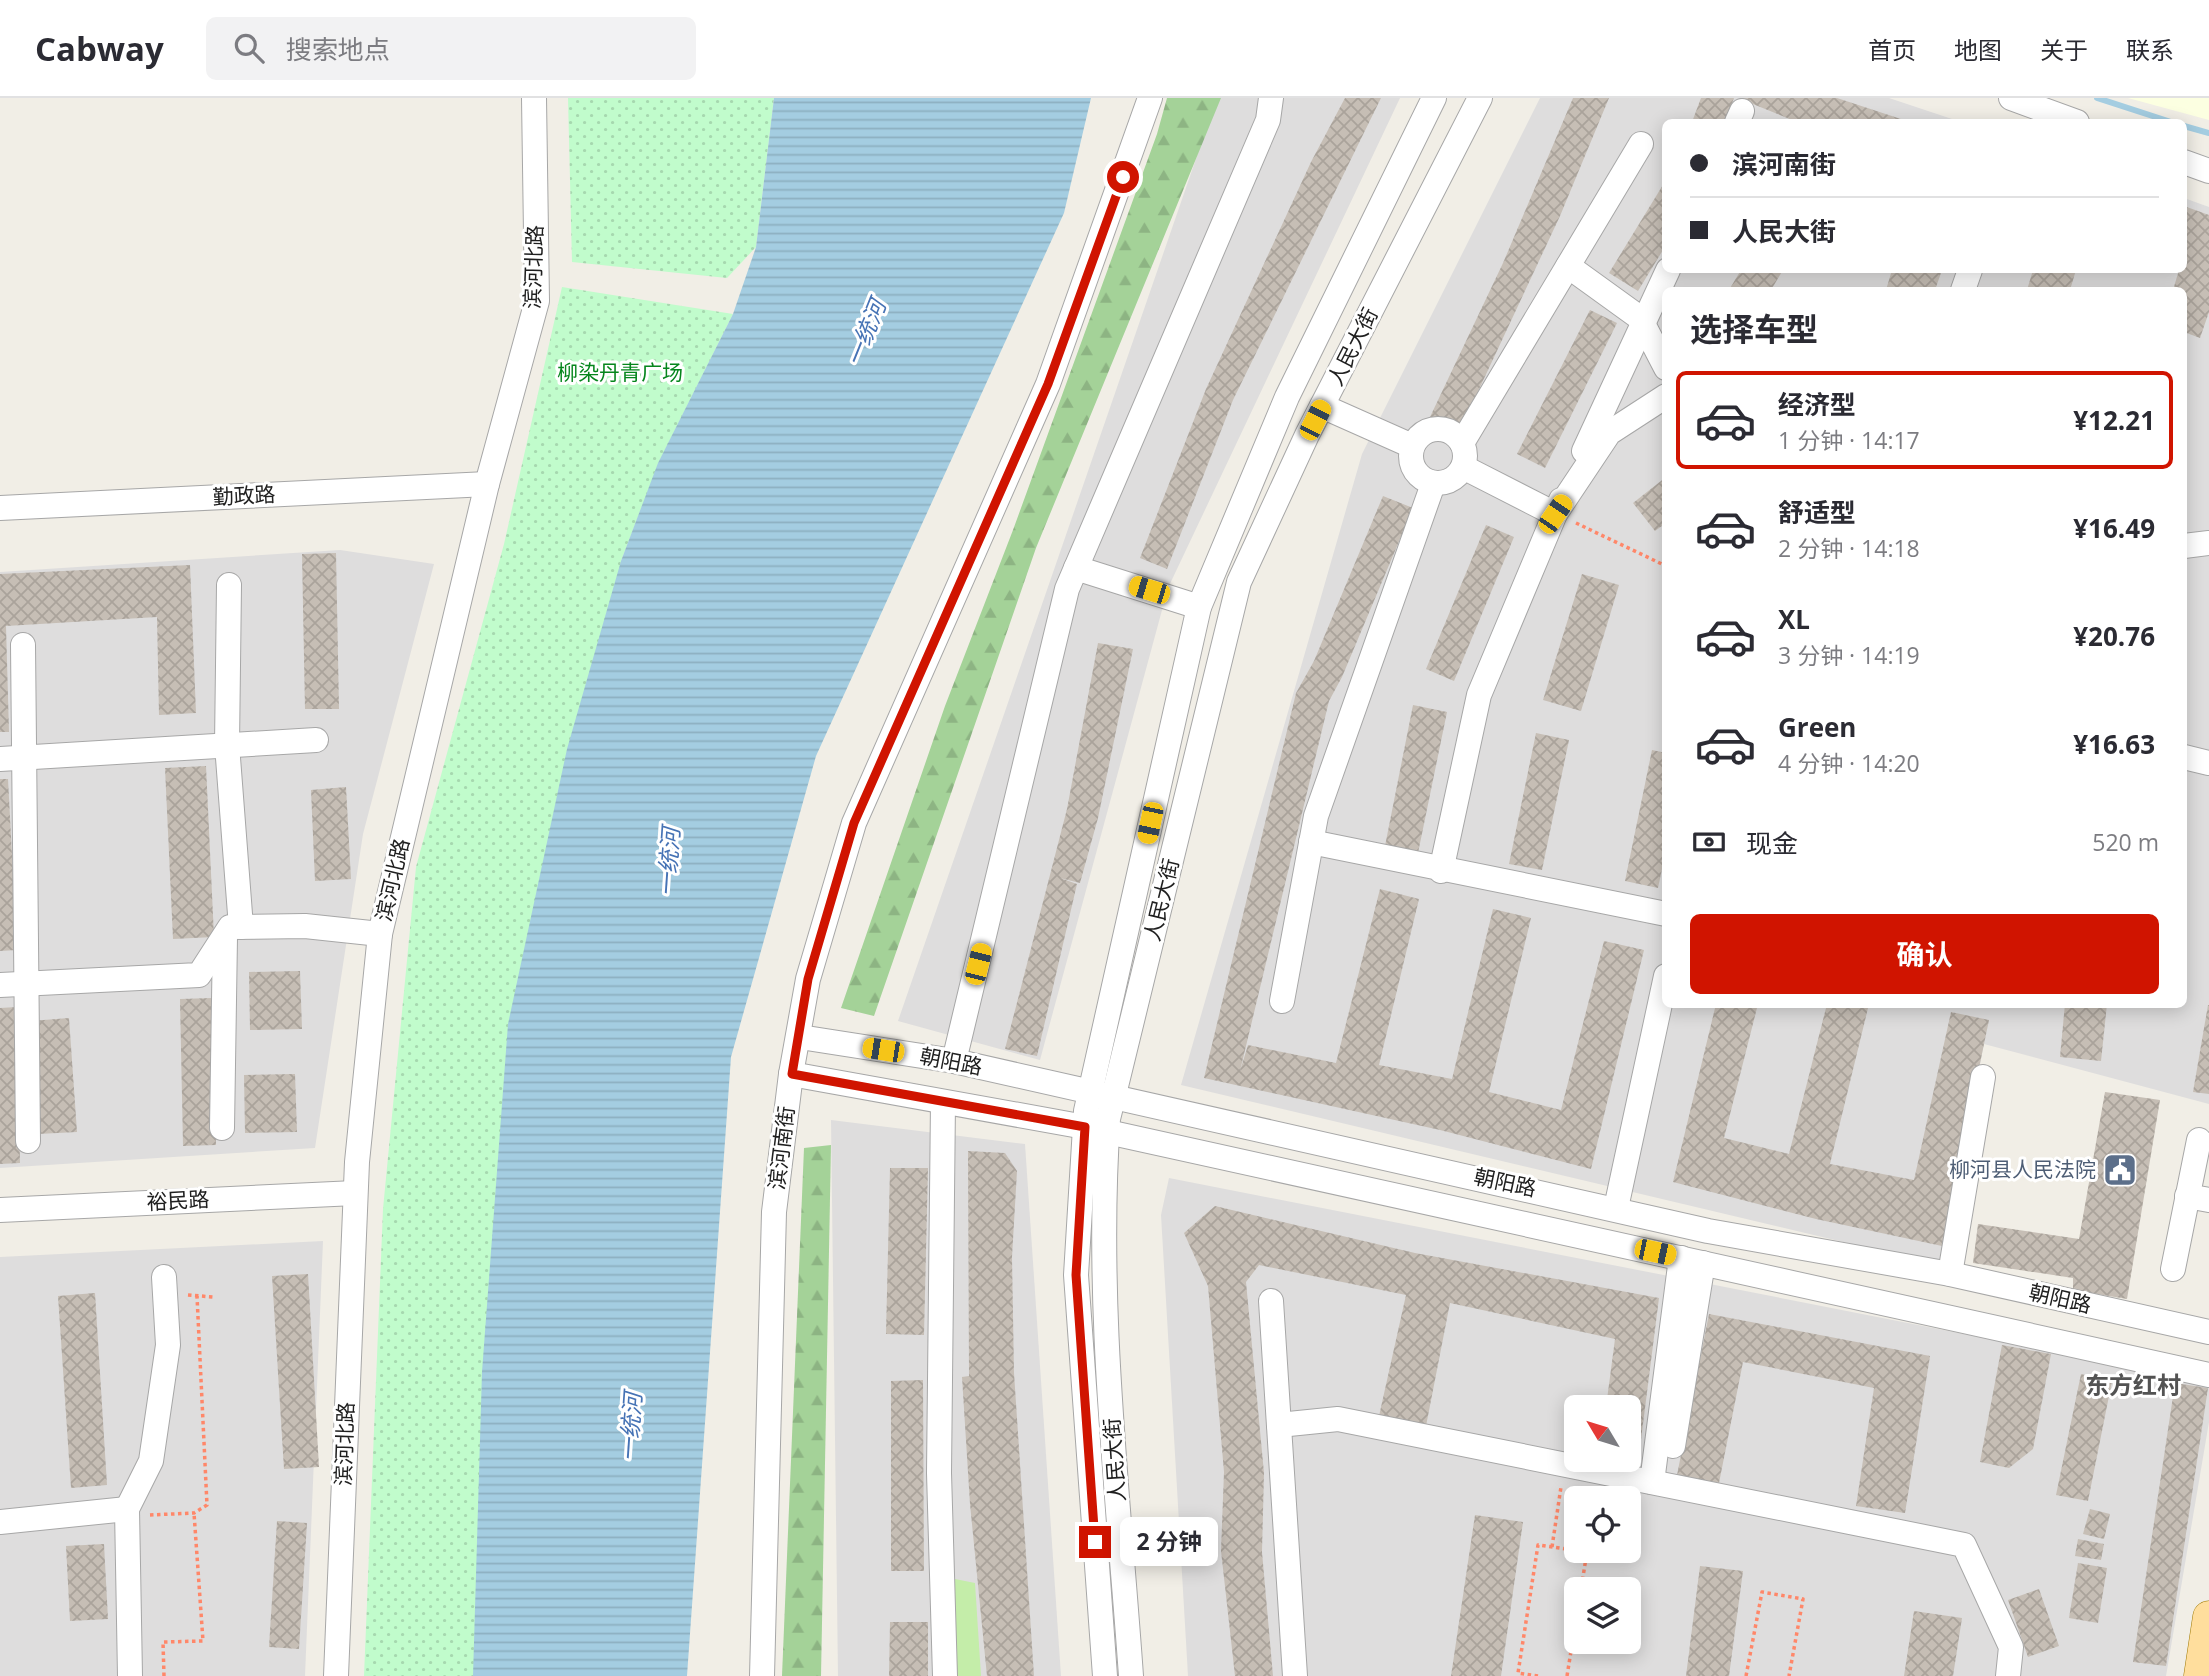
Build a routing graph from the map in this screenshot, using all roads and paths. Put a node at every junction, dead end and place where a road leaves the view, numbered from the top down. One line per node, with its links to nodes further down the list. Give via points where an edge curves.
1 (534, 98): 20 (street, 滨河北路, via 537,301)
2 (1150, 98): 45 (street, 滨河南街, via 1048,384 854,823 808,979)
3 (1271, 98): 27 (street, via 1268,120)
4 (1434, 98): 29 (street, 人民大街, via 1287,397)
5 (1480, 98): 16 (street, 人民大街)
6 (2017, 108): 7 (street)
7 (2064, 119)
8 (1641, 144): 11 (street)
9 (2187, 163): 10 (street)
10 (2209, 172)
11 (1568, 266): 13 (street); 19 (street)
12 (1667, 273): 13 (street)
13 (1643, 324): 14 (street); 17 (street)
14 (1662, 360)
15 (1662, 399): 17 (street)
16 (1322, 405): 18 (street); 49 (street, 人民大街, via 1239,582)
17 (1598, 437): 23 (street)
18 (1412, 446): 19 (street, via 1419,436 1442,429 1454,434); 21 (street, via 1414,470)
19 (1463, 455): 21 (street, via 1456,477); 23 (street)
20 (487, 484): 22 (street, 勤政路); 40 (street, 滨河北路)
21 (1433, 484): 36 (street, via 1315,816)
22 (0, 508)
23 (1555, 514): 26 (path); 37 (street, via 1479,695)
24 (2209, 543): 25 (street)
25 (2187, 546)
26 (1662, 564)
27 (1076, 568): 29 (street); 46 (street, via 1067,589)
28 (229, 585): 32 (street)
29 (1199, 607): 49 (street, 人民大街)
30 (23, 645): 33 (street)
31 (316, 740): 32 (street)
32 (227, 745): 33 (street); 39 (street)
33 (12, 758): 41 (street)
34 (2187, 758): 35 (street)
35 (2209, 763)
36 (1311, 842): 37 (street); 44 (street)
37 (1441, 871): 38 (street)
38 (1662, 913)
39 (233, 931): 40 (street, via 305,926); 41 (street, via 199,975); 51 (street)
40 (380, 934): 55 (street, 滨河北路)
41 (26, 984): 42 (street); 54 (street)
42 (0, 985)
43 (1662, 995): 57 (street)
44 (1282, 1001)
45 (800, 1037): 46 (street, 朝阳路); 47 (street, 滨河南街)
46 (954, 1061): 49 (street, 朝阳路)
47 (792, 1074): 50 (street); 82 (street, 滨河南街, via 774,1212)
48 (1983, 1077): 61 (street)
49 (1102, 1094): 52 (street, 人民大街); 57 (street, 朝阳路)
50 (943, 1102): 52 (street); 83 (street, via 939,1473)
51 (222, 1128)
52 (1096, 1129): 59 (street); 84 (street, 人民大街, via 1076,1275); 85 (street, 人民大街)
53 (2199, 1140): 56 (street)
54 (28, 1141)
55 (355, 1193): 58 (street, 裕民路); 81 (street, 滨河北路)
56 (2198, 1198): 60 (street)
57 (1616, 1208): 61 (street, 朝阳路, via 1708,1231)
58 (0, 1210)
59 (1692, 1261): 66 (street); 71 (street)
60 (2173, 1269)
61 (1950, 1274): 65 (street, 朝阳路)
62 (164, 1277): 72 (street, via 169,1345 150,1461)
63 (197, 1296): 73 (path, via 207,1505)
64 (1271, 1301): 67 (street)
65 (2209, 1332)
66 (2209, 1375)
67 (1279, 1425): 68 (street, via 1338,1419); 86 (street)
68 (1564, 1465)
69 (1564, 1471): 75 (path)
70 (1600, 1472): 71 (street)
71 (1659, 1484): 91 (street, via 1964,1545 2011,1647)
72 (127, 1512): 73 (path); 74 (street); 79 (street)
73 (194, 1513): 80 (path, via 203,1641 163,1642)
74 (0, 1522)
75 (1552, 1547): 76 (path, via 1587,1552); 87 (path, via 1538,1545 1518,1672)
76 (1583, 1577)
77 (2209, 1617): 92 (main road)
78 (1571, 1654): 88 (path)
79 (130, 1676)
80 (164, 1676)
81 (336, 1676)
82 (762, 1676)
83 (945, 1676)
84 (1105, 1676)
85 (1131, 1676)
86 (1295, 1676)
87 (1538, 1676)
88 (1567, 1676)
89 (1746, 1676): 90 (path, via 1762,1592 1803,1599)
90 (1789, 1676)
91 (2008, 1676)
92 (2200, 1676)

